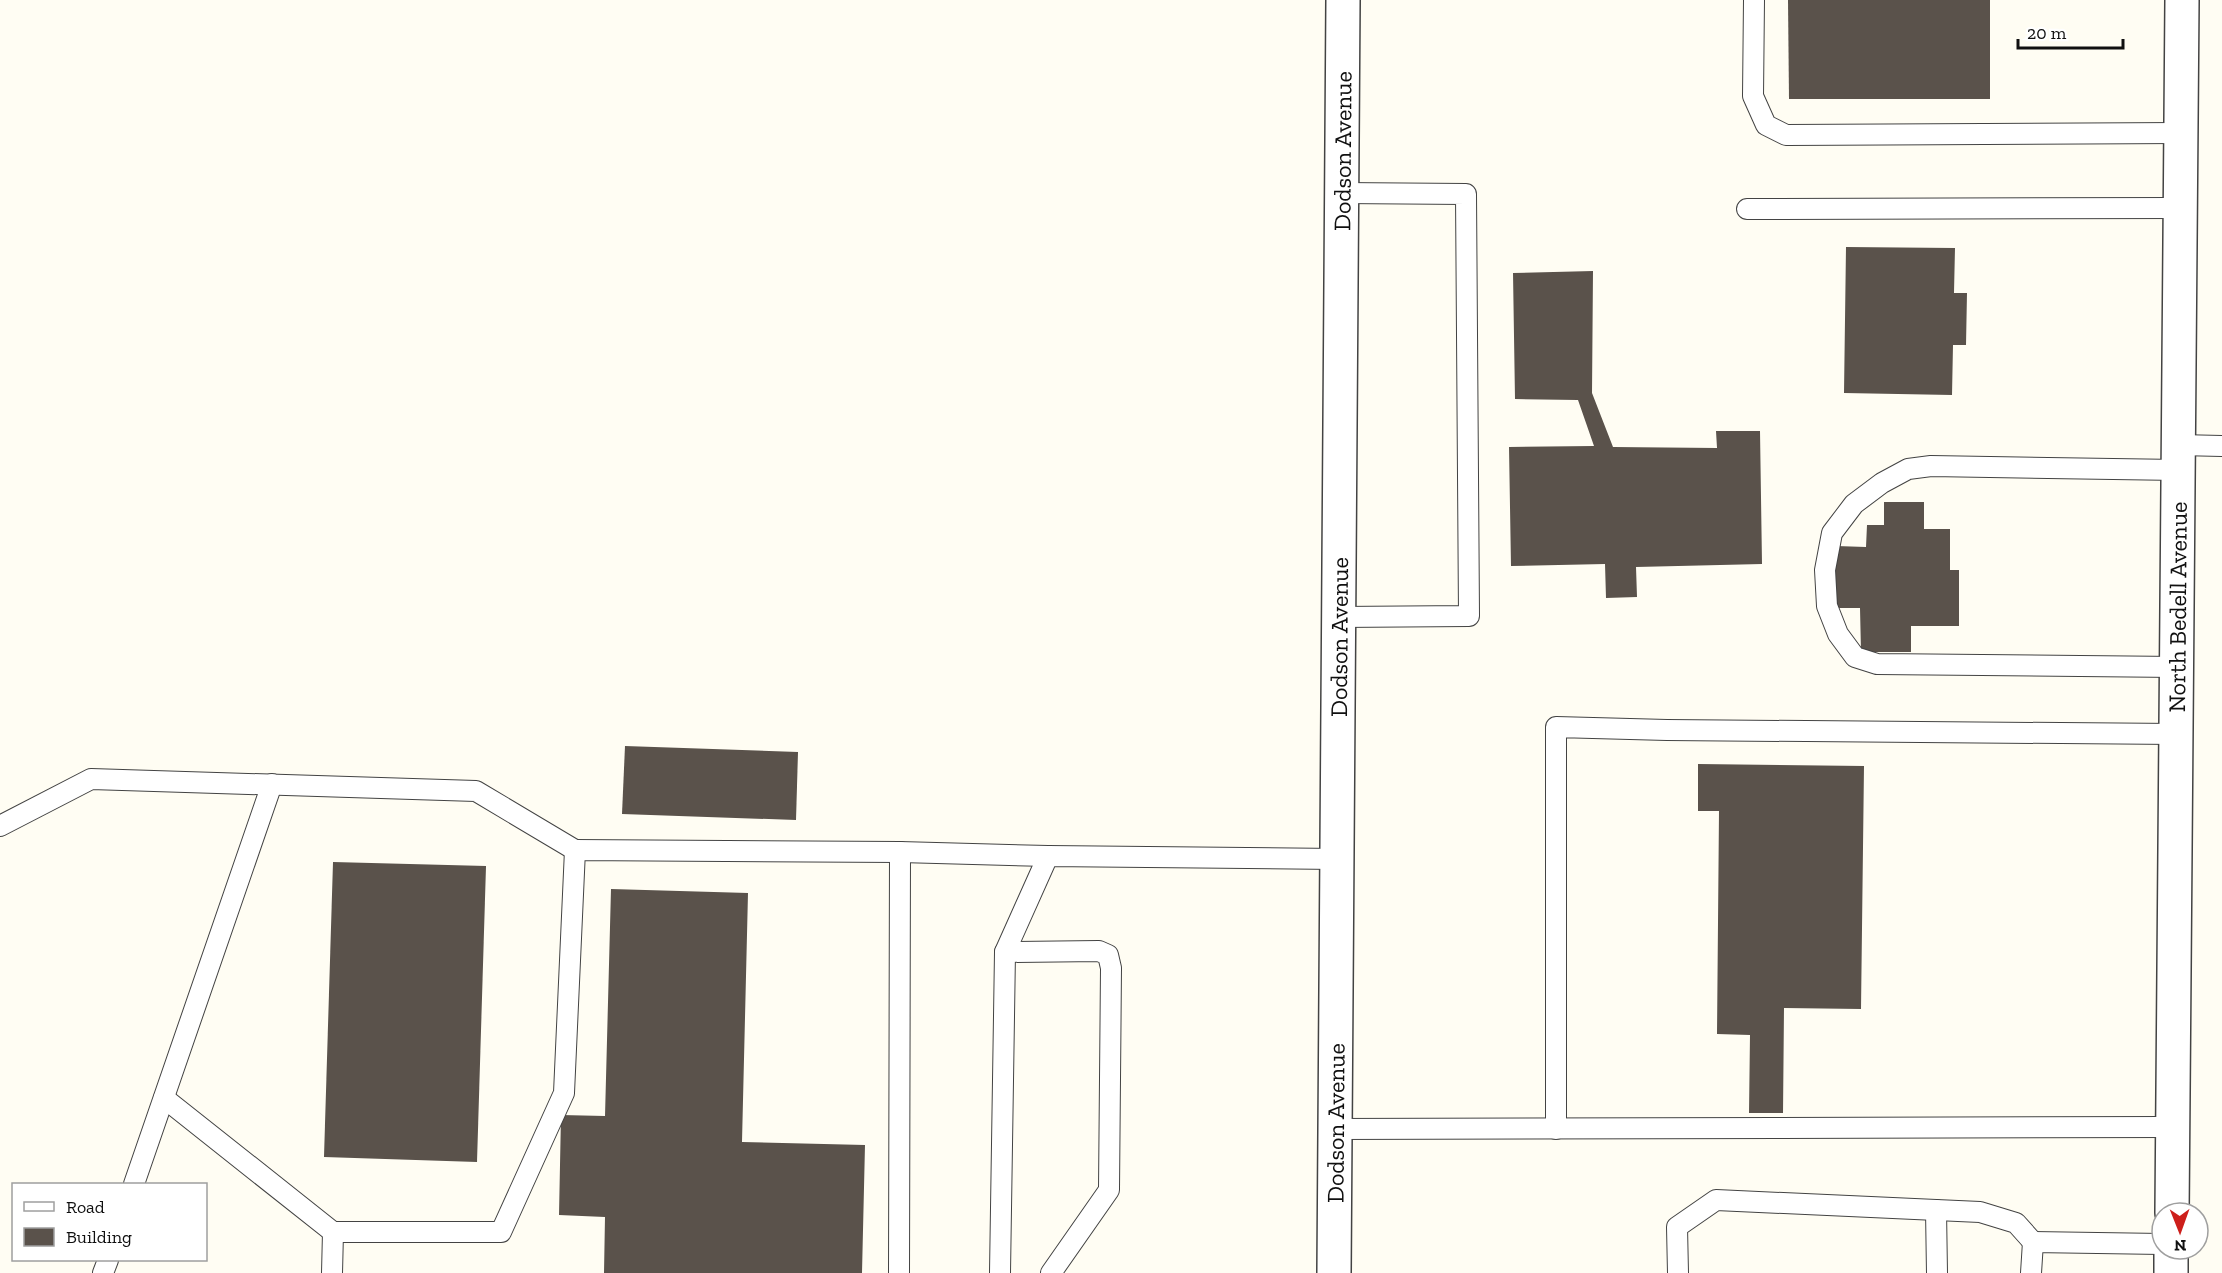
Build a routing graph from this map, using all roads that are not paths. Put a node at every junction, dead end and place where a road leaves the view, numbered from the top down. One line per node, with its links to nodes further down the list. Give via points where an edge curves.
1 (1342, 0): 5 (street, Dodson Avenue)
2 (1754, 0): 4 (lane, via 1753,96 1766,124 1786,135)
3 (2182, 0): 4 (street, North Bedell Avenue)
4 (2181, 133): 6 (street, North Bedell Avenue)
5 (1341, 193): 10 (street, Dodson Avenue); 10 (lane, via 1466,194 1469,616)
6 (2181, 208): 7 (lane); 9 (street, North Bedell Avenue)
7 (1747, 210)
8 (2222, 446): 9 (lane)
9 (2178, 458): 11 (street, North Bedell Avenue); 11 (lane, via 1908,469 1854,504 1832,533 1825,570 1827,606 1838,634 1855,657 1877,664)
10 (1338, 617): 18 (street, Dodson Avenue)
11 (2176, 667): 12 (street, North Bedell Avenue)
12 (2176, 734): 21 (street, North Bedell Avenue); 23 (lane, via 1556,727)
13 (272, 784): 14 (lane, via 91,779); 15 (lane, via 476,791); 20 (lane)
14 (0, 826)
15 (575, 850): 16 (lane); 27 (lane, via 564,1093 501,1232)
16 (900, 852): 17 (lane); 31 (lane)
17 (1048, 855): 18 (lane); 19 (lane)
18 (1337, 859): 22 (street, Dodson Avenue)
19 (1005, 952): 32 (lane); 33 (lane, via 1099,951 1108,955 1111,968 1109,1190)
20 (164, 1098): 24 (lane); 27 (lane)
21 (2172, 1127): 23 (lane); 25 (street, North Bedell Avenue)
22 (1335, 1129): 23 (lane); 34 (street, Dodson Avenue)
23 (1557, 1129)
24 (135, 1183)
25 (2172, 1201)
26 (1936, 1210): 28 (lane, via 1980,1212 2016,1223); 35 (lane, via 1716,1200 1677,1227); 36 (lane)
27 (333, 1232): 30 (lane)
28 (2033, 1242): 29 (lane); 37 (lane)
29 (2150, 1244)
30 (332, 1273)
31 (899, 1273)
32 (1000, 1273)
33 (1051, 1273)
34 (1334, 1273)
35 (1677, 1273)
36 (1936, 1273)
37 (2031, 1273)

